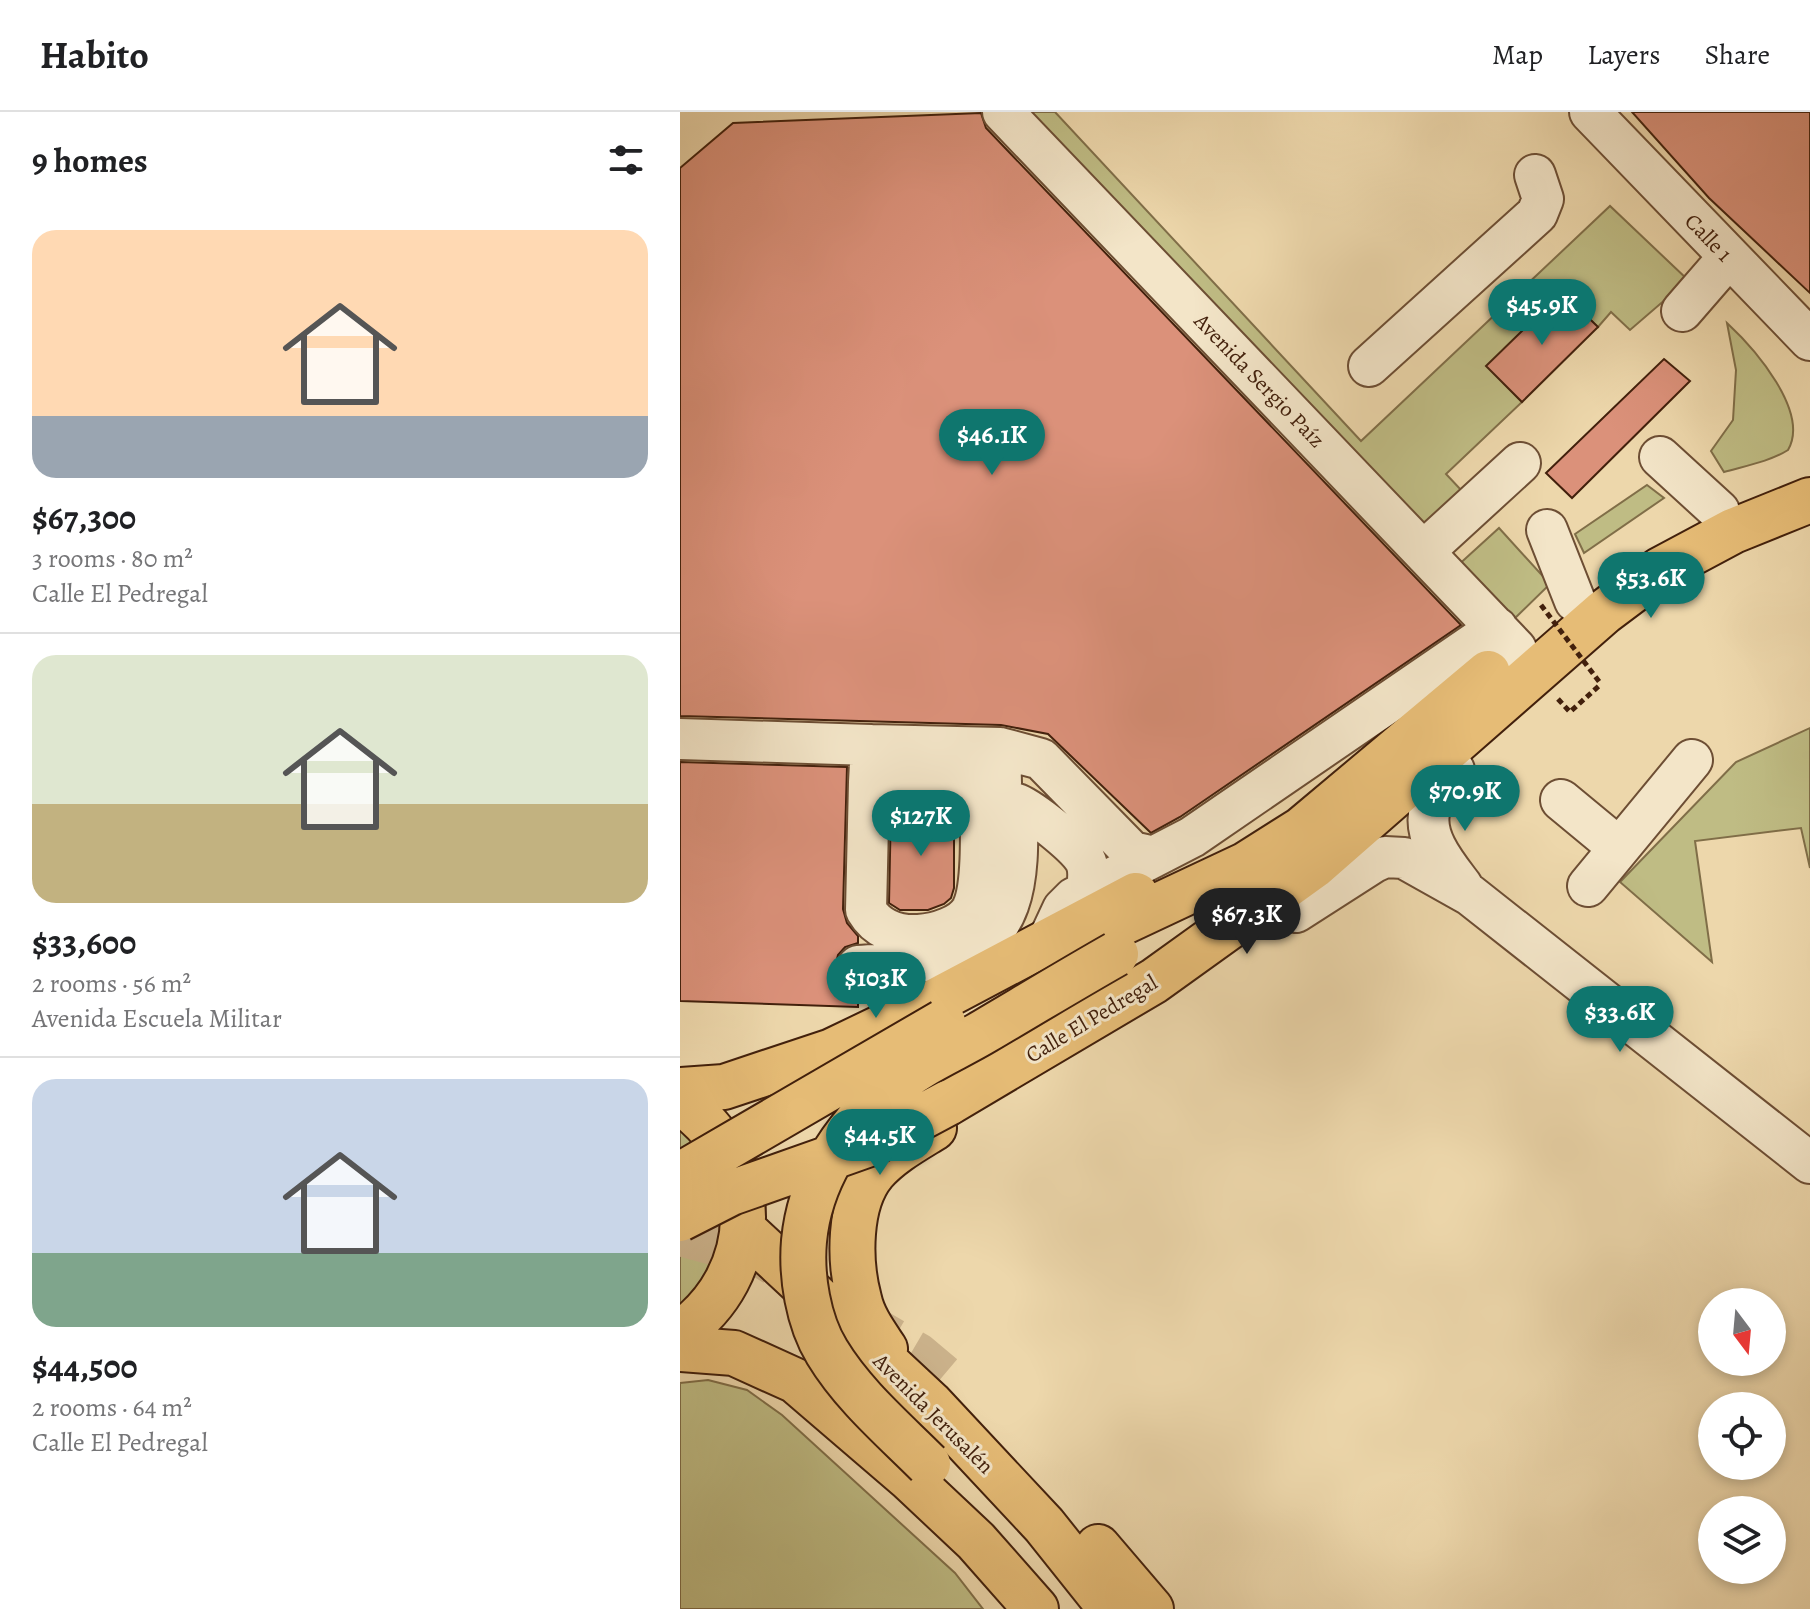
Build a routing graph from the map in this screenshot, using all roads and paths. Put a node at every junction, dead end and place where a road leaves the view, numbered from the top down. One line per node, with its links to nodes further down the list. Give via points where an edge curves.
1 (1003, 112): 14 (street, Avenida Sergio Paíz)
2 (1601, 119): 4 (street, Calle 1)
3 (1535, 175): 7 (street, via 1543,199 1537,214)
4 (1728, 258): 5 (street); 6 (street, Calle 1)
5 (1682, 311)
6 (1810, 340)
7 (1369, 366)
8 (1660, 457): 12 (street)
9 (1520, 463): 14 (street)
10 (1810, 472): 12 (main road, Calle El Pedregal)
11 (1810, 500): 15 (main road, Calle El Pedregal)
12 (1719, 511): 15 (main road, Calle El Pedregal, via 1621,562)
13 (1547, 530): 15 (street)
14 (1424, 551): 16 (street, Avenida Sergio Paíz)
15 (1566, 612): 16 (main road, Calle El Pedregal); 17 (path, bridge, via 1601,684); 21 (main road, via 1545,684); 40 (main road, Calle El Pedregal, bridge, via 1480,719 1314,866 1154,981 911,1126 731,1193)
16 (1507, 638): 24 (main road, Calle El Pedregal); 26 (street, via 1192,837)
17 (1570, 712)
18 (680, 739): 20 (street)
19 (1692, 760): 25 (street)
20 (870, 763): 22 (street); 22 (street, via 866,910 875,925 905,936 953,926 972,910)
21 (1454, 770): 29 (street, via 1429,816 1439,853); 30 (main road)
22 (1000, 779): 26 (street, via 1041,759 1132,852); 28 (street, via 1085,860); 33 (street, via 1018,859 1011,903 1001,923 987,938 940,960)
23 (1561, 800): 25 (street)
24 (1302, 829): 31 (main road, via 1168,881); 32 (main road, Calle El Pedregal, via 1181,920)
25 (1619, 848): 27 (street)
26 (1150, 856): 28 (street)
27 (1588, 886)
28 (1087, 891): 31 (street, via 1063,909)
29 (1470, 895): 30 (street, via 1404,858 1385,857); 37 (street)
30 (1296, 912): 36 (main road, via 1172,997)
31 (1049, 939): 34 (main road, via 832,1051 724,1087)
32 (1114, 940): 38 (main road, bridge, via 853,1072); 45 (main road, bridge, via 893,1086 861,1117 817,1181 803,1256 804,1280 820,1336 852,1386)
33 (858, 966)
34 (680, 1090)
35 (680, 1102): 39 (main road, via 724,1146)
36 (957, 1114): 39 (main road, via 875,1152 776,1187); 43 (main road, via 900,1148 872,1174 859,1204 854,1238 864,1313 883,1347)
37 (1810, 1163)
38 (680, 1175)
39 (742, 1211): 41 (main road, via 736,1263 726,1284); 43 (main road, Avenida Jerusalén)
40 (680, 1219)
41 (680, 1333)
42 (680, 1349): 44 (main road, via 734,1353 808,1390 976,1541)
43 (936, 1390): 46 (main road, Avenida Jerusalén); 47 (main road)
44 (1036, 1609)
45 (1069, 1609)
46 (1111, 1609)
47 (1151, 1609)

